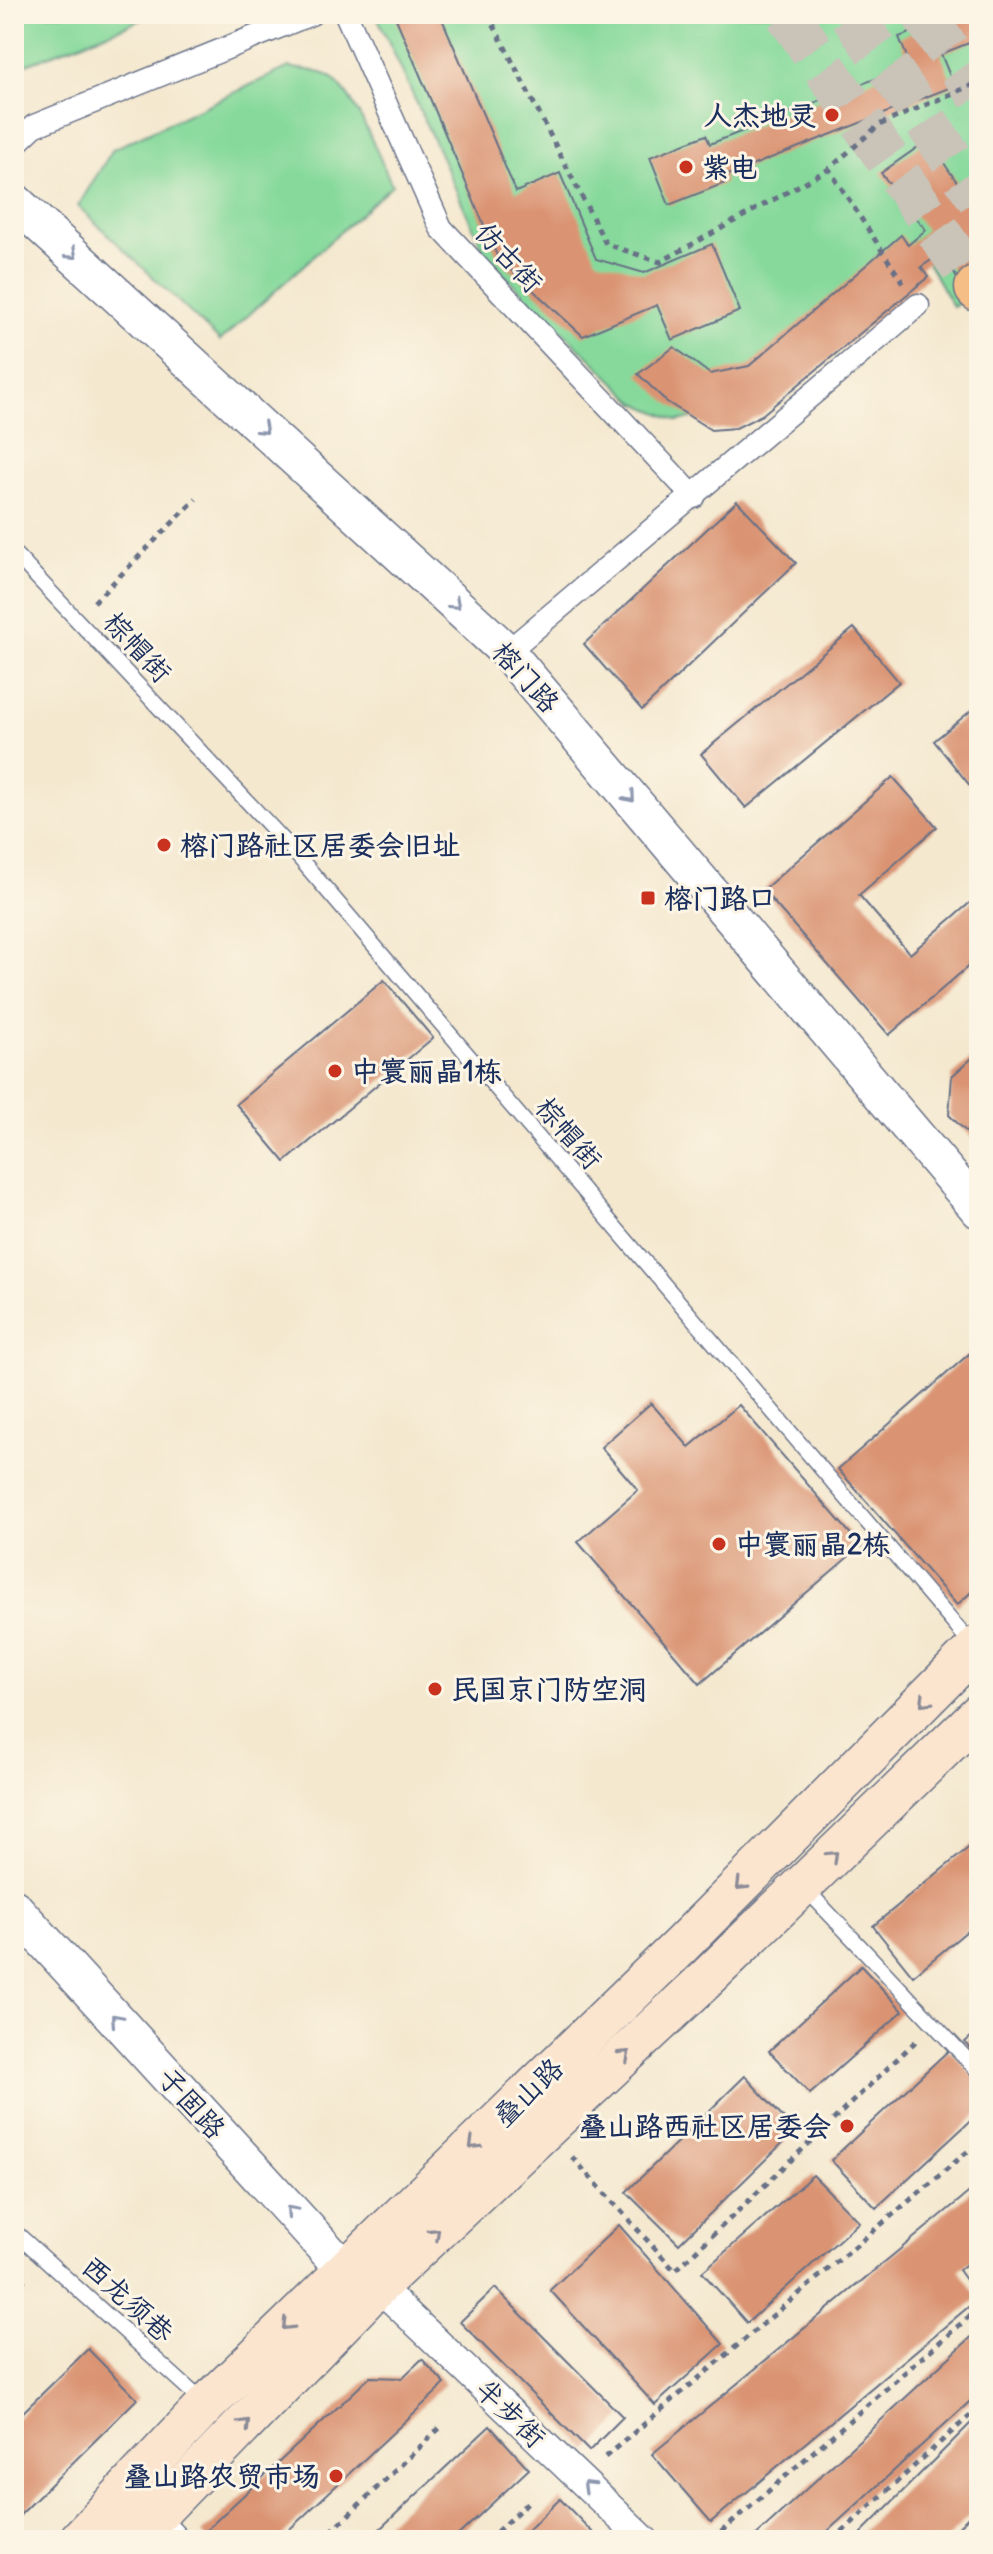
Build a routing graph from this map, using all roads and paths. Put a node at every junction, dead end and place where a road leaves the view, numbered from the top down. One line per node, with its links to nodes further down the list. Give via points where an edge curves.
1 (311, 14): 5 (street, via 34,126)
2 (346, 14): 9 (street, 仿古街, via 441,228)
3 (488, 14): 6 (path, via 606,244 660,262)
4 (979, 82): 6 (path, via 879,125)
5 (14, 145)
6 (829, 169): 8 (path)
7 (14, 201): 13 (street, 榕门路, one-way to 13)
8 (918, 305): 9 (street)
9 (694, 497): 13 (street)
10 (196, 499): 12 (path)
11 (14, 553): 12 (lane, 棕帽街)
12 (76, 619): 15 (lane, 棕帽街, via 290,847)
13 (507, 652): 14 (street, 榕门路, one-way to 14)
14 (979, 1210)
15 (978, 1647): 24 (main road, 叠山路, one-way to 24)
16 (979, 1714): 17 (main road, 叠山路, one-way to 16)
17 (803, 1885): 19 (lane); 21 (main road, 叠山路, one-way to 17)
18 (14, 1908): 24 (street, 子固路, one-way to 18)
19 (934, 2024): 20 (lane); 21 (path, via 675,2271)
20 (979, 2072)
21 (546, 2129): 24 (main road, 叠山路, one-way to 21)
22 (979, 2142): 29 (path)
23 (14, 2231): 26 (lane, 西龙须巷)
24 (361, 2277): 26 (main road, 叠山路, one-way to 26); 29 (street, 半步街); 32 (main road, 叠山路, one-way to 24)
25 (979, 2308): 37 (path)
26 (206, 2405): 33 (main road, 叠山路)
27 (979, 2407): 38 (path)
28 (443, 2425): 34 (path)
29 (580, 2479): 36 (street, 半步街, one-way to 29)
30 (528, 2502): 35 (path)
31 (979, 2530): 39 (path)
32 (158, 2531)
33 (79, 2540)
34 (322, 2540)
35 (488, 2540)
36 (644, 2540)
37 (712, 2540)
38 (833, 2540)
39 (971, 2540)

